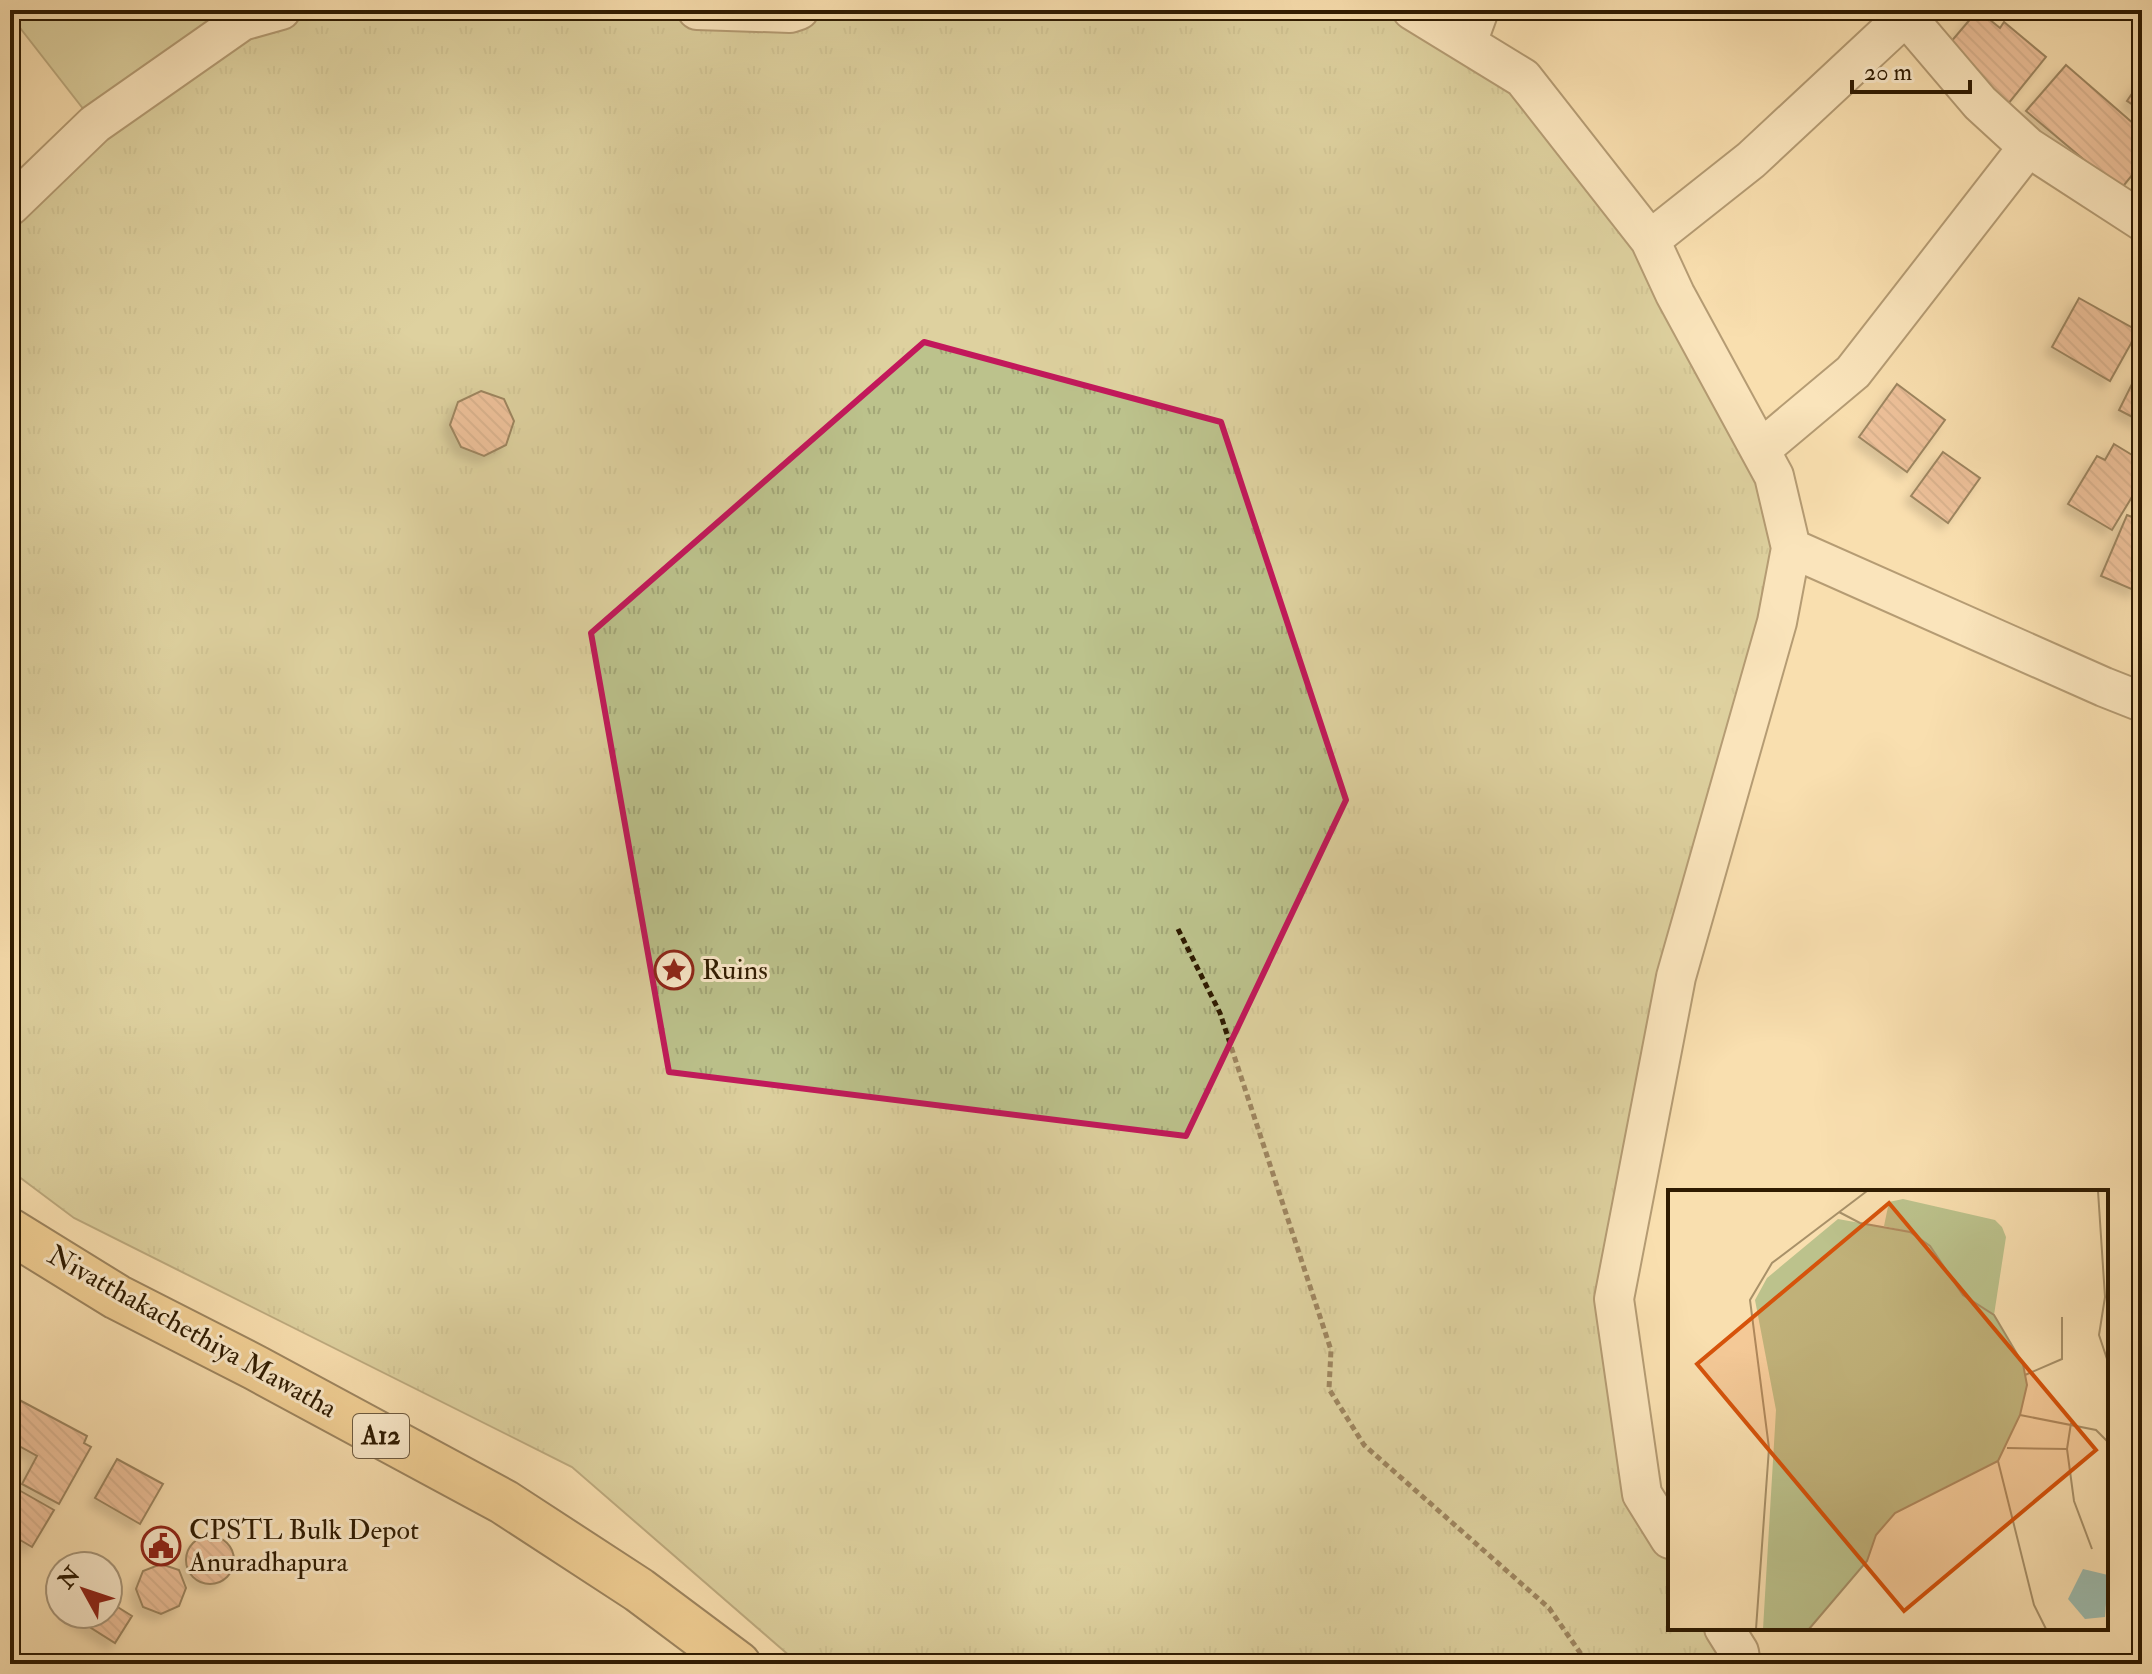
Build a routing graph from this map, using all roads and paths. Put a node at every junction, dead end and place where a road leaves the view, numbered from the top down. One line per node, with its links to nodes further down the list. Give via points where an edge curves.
1 (281, 10): 8 (street, via 242,21 95,124)
2 (697, 10): 3 (street)
3 (799, 10)
4 (1412, 10): 6 (street)
5 (1908, 12): 7 (street, via 1980,103); 10 (street, via 1751,160)
6 (1473, 27): 10 (street, via 1523,78)
7 (2028, 147): 9 (street); 11 (street, via 1853,372)
8 (10, 206)
9 (2142, 221)
10 (1650, 240): 11 (street)
11 (1760, 450): 12 (street, via 1774,476)
12 (1791, 548): 13 (street); 16 (street, via 1777,622 1676,977 1614,1299 1642,1494)
13 (2142, 702)
14 (1178, 929): 19 (path, via 1220,1013 1331,1350 1329,1389 1364,1445 1549,1608)
15 (10, 1231): 18 (highway, Nivatthakachethiya Mawatha / A12, via 117,1297 504,1502 639,1590)
16 (1668, 1536)
17 (1725, 1630): 20 (street)
18 (738, 1664)
19 (1588, 1664)
20 (1741, 1664)

